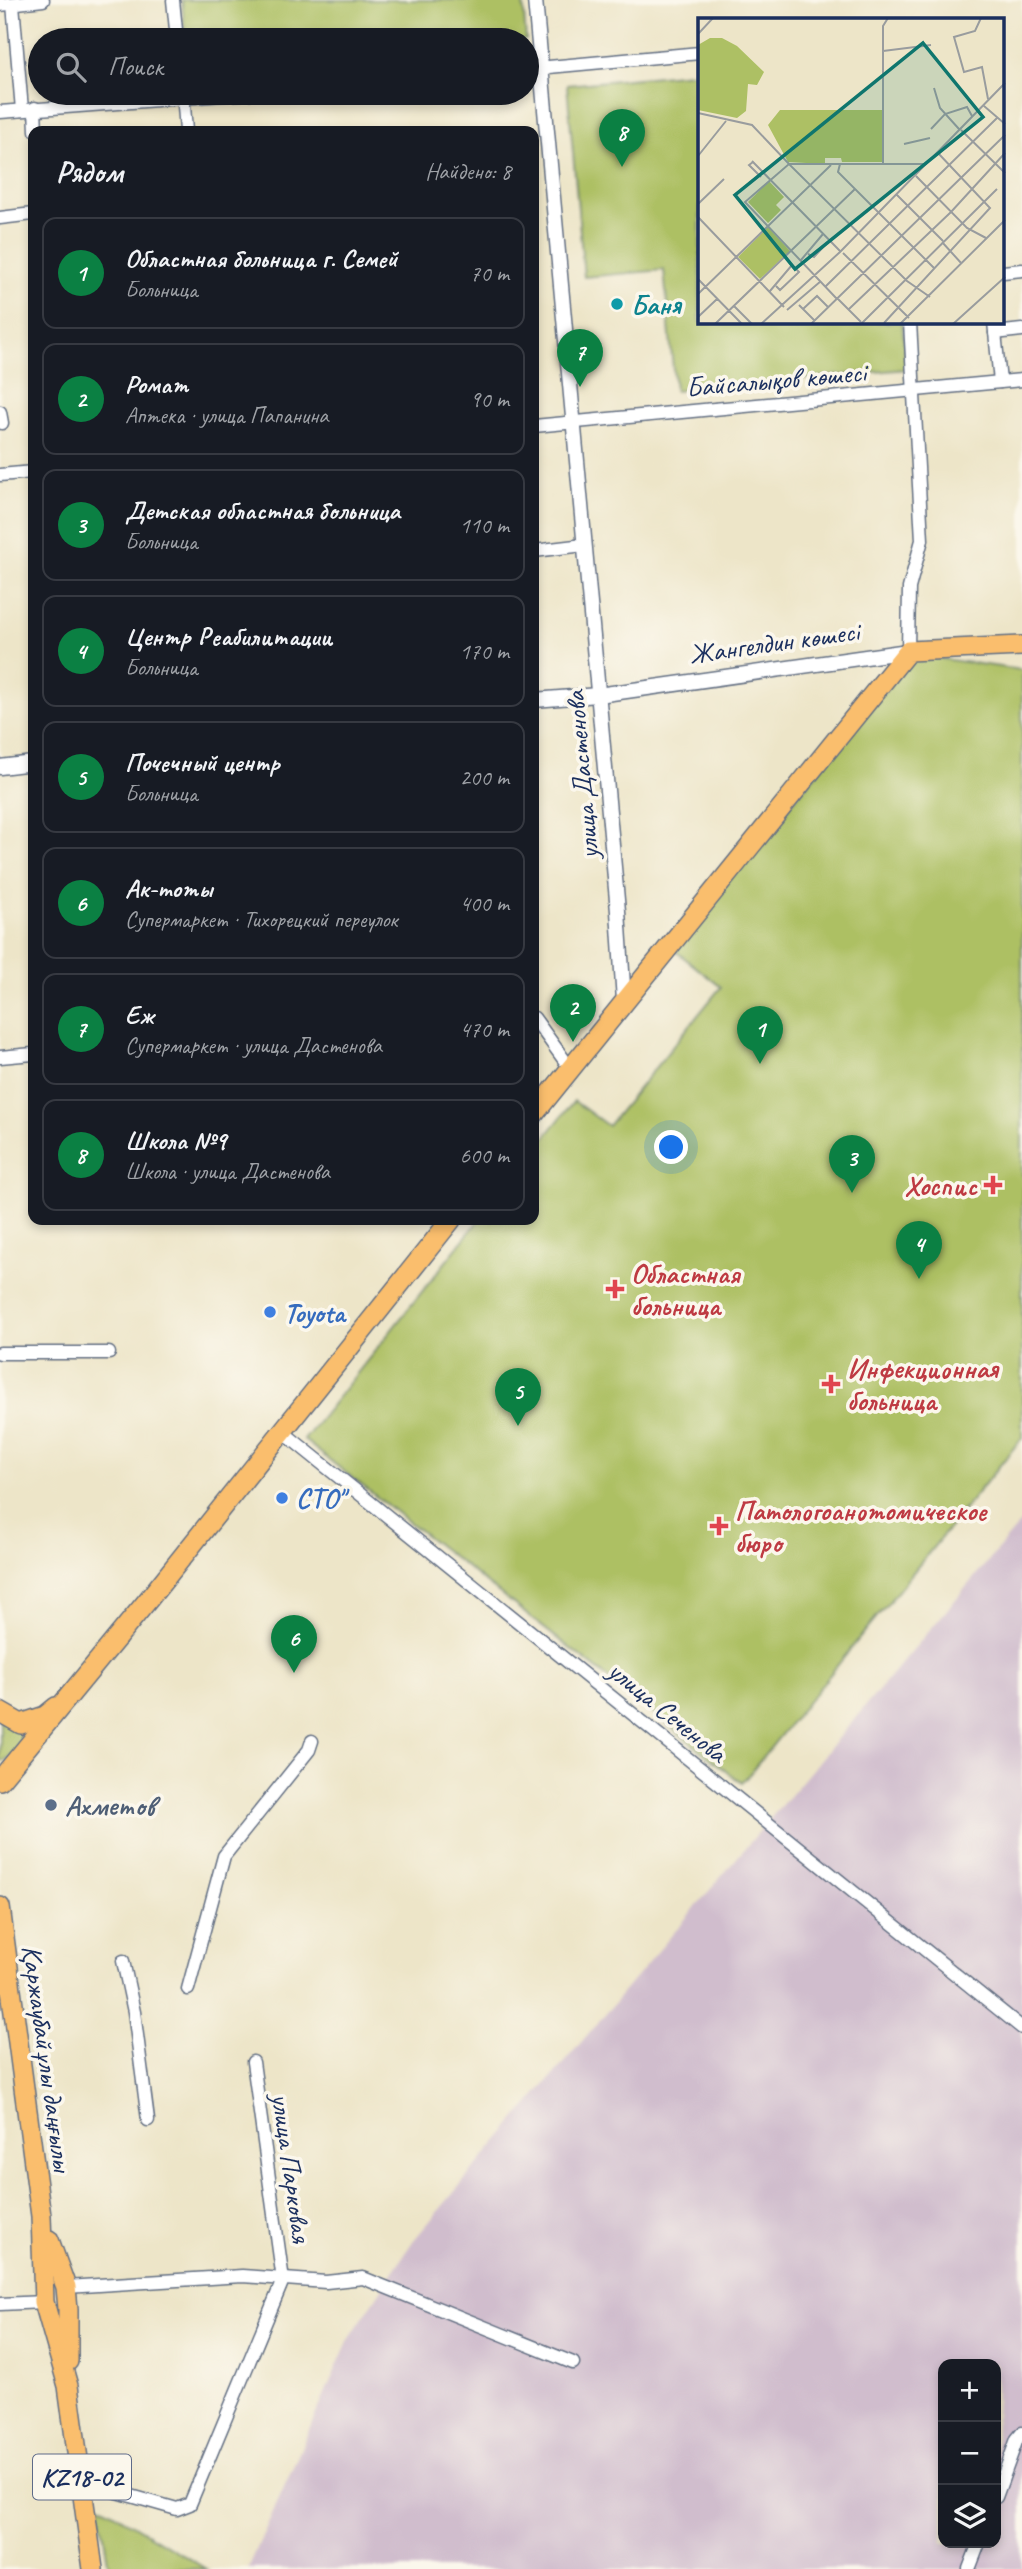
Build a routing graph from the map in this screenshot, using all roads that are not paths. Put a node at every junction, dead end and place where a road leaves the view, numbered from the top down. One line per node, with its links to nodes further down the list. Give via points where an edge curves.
1 (43, 0): 4 (street)
2 (173, 0): 5 (street)
3 (535, 0): 6 (street, улица Дастенова)
4 (7, 4): 12 (street)
5 (176, 28)
6 (535, 28)
7 (698, 53): 8 (street)
8 (539, 69)
9 (76, 105): 12 (street)
10 (184, 105): 15 (street)
11 (538, 105): 26 (street, улица Дастенова)
12 (28, 109): 13 (street); 14 (street)
13 (0, 112)
14 (34, 126)
15 (186, 126)
16 (28, 215): 17 (street)
17 (0, 218)
18 (1022, 270): 19 (street)
19 (1004, 272)
20 (910, 324): 25 (street)
21 (995, 327): 22 (street); 24 (street)
22 (1022, 330)
23 (1022, 380): 24 (street, Байсалықов көшесі)
24 (1000, 382): 25 (street, Байсалықов көшесі)
25 (914, 390): 26 (street, Байсалықов көшесі); 33 (street, via 922,540 909,588)
26 (572, 423): 27 (street, Байсалықов көшесі); 30 (street, улица Дастенова)
27 (539, 426)
28 (28, 472): 29 (street)
29 (0, 475)
30 (584, 545): 31 (street); 34 (street, улица Дастенова)
31 (539, 550)
32 (1022, 646): 33 (highway, Жангелдин көшесі)
33 (908, 651): 34 (street, Жангелдин көшесі); 38 (highway)
34 (598, 695): 35 (street, Жангелдин көшесі); 38 (street, улица Дастенова)
35 (539, 700)
36 (28, 764): 37 (street)
37 (0, 767)
38 (624, 1001): 42 (highway)
39 (539, 1025): 42 (street)
40 (28, 1055): 41 (street)
41 (0, 1058)
42 (570, 1068): 43 (highway)
43 (539, 1108)
44 (447, 1225): 47 (highway)
45 (0, 1353): 46 (street)
46 (109, 1353)
47 (283, 1432): 48 (highway); 58 (street, улица Сеченова)
48 (80, 1685): 49 (highway, via 45,1716 21,1724); 51 (highway)
49 (0, 1712)
50 (312, 1741): 57 (street, via 224,1856)
51 (17, 1760): 52 (highway); 53 (highway)
52 (0, 1780)
53 (0, 1793)
54 (0, 1907): 56 (highway, Қаржаубайұлы даңғылы / KZ18-02)
55 (122, 1961): 60 (street, via 134,2012)
56 (4, 1963): 61 (highway, Қаржаубайұлы даңғылы / KZ18-02, via 41,2216)
57 (188, 1989)
58 (1022, 2028)
59 (253, 2062): 62 (street, улица Парковая)
60 (148, 2120)
61 (57, 2279): 62 (street, via 242,2276); 64 (highway, Қаржаубайұлы даңғылы / KZ18-02); 65 (highway, Қаржаубайұлы даңғылы / KZ18-02)
62 (283, 2280): 66 (street, via 363,2278); 69 (street, via 190,2504 177,2509)
63 (0, 2304): 64 (street)
64 (46, 2306): 65 (highway); 67 (highway, Қаржаубайұлы даңғылы / KZ18-02)
65 (68, 2309): 67 (highway, Қаржаубайұлы даңғылы / KZ18-02)
66 (573, 2363)
67 (68, 2386): 69 (highway, Қаржаубайұлы даңғылы / KZ18-02)
68 (1022, 2433): 70 (street)
69 (82, 2482): 72 (highway, Қаржаубайұлы даңғылы / KZ18-02)
70 (1000, 2485)
71 (977, 2548): 73 (street)
72 (93, 2569)
73 (969, 2569)

